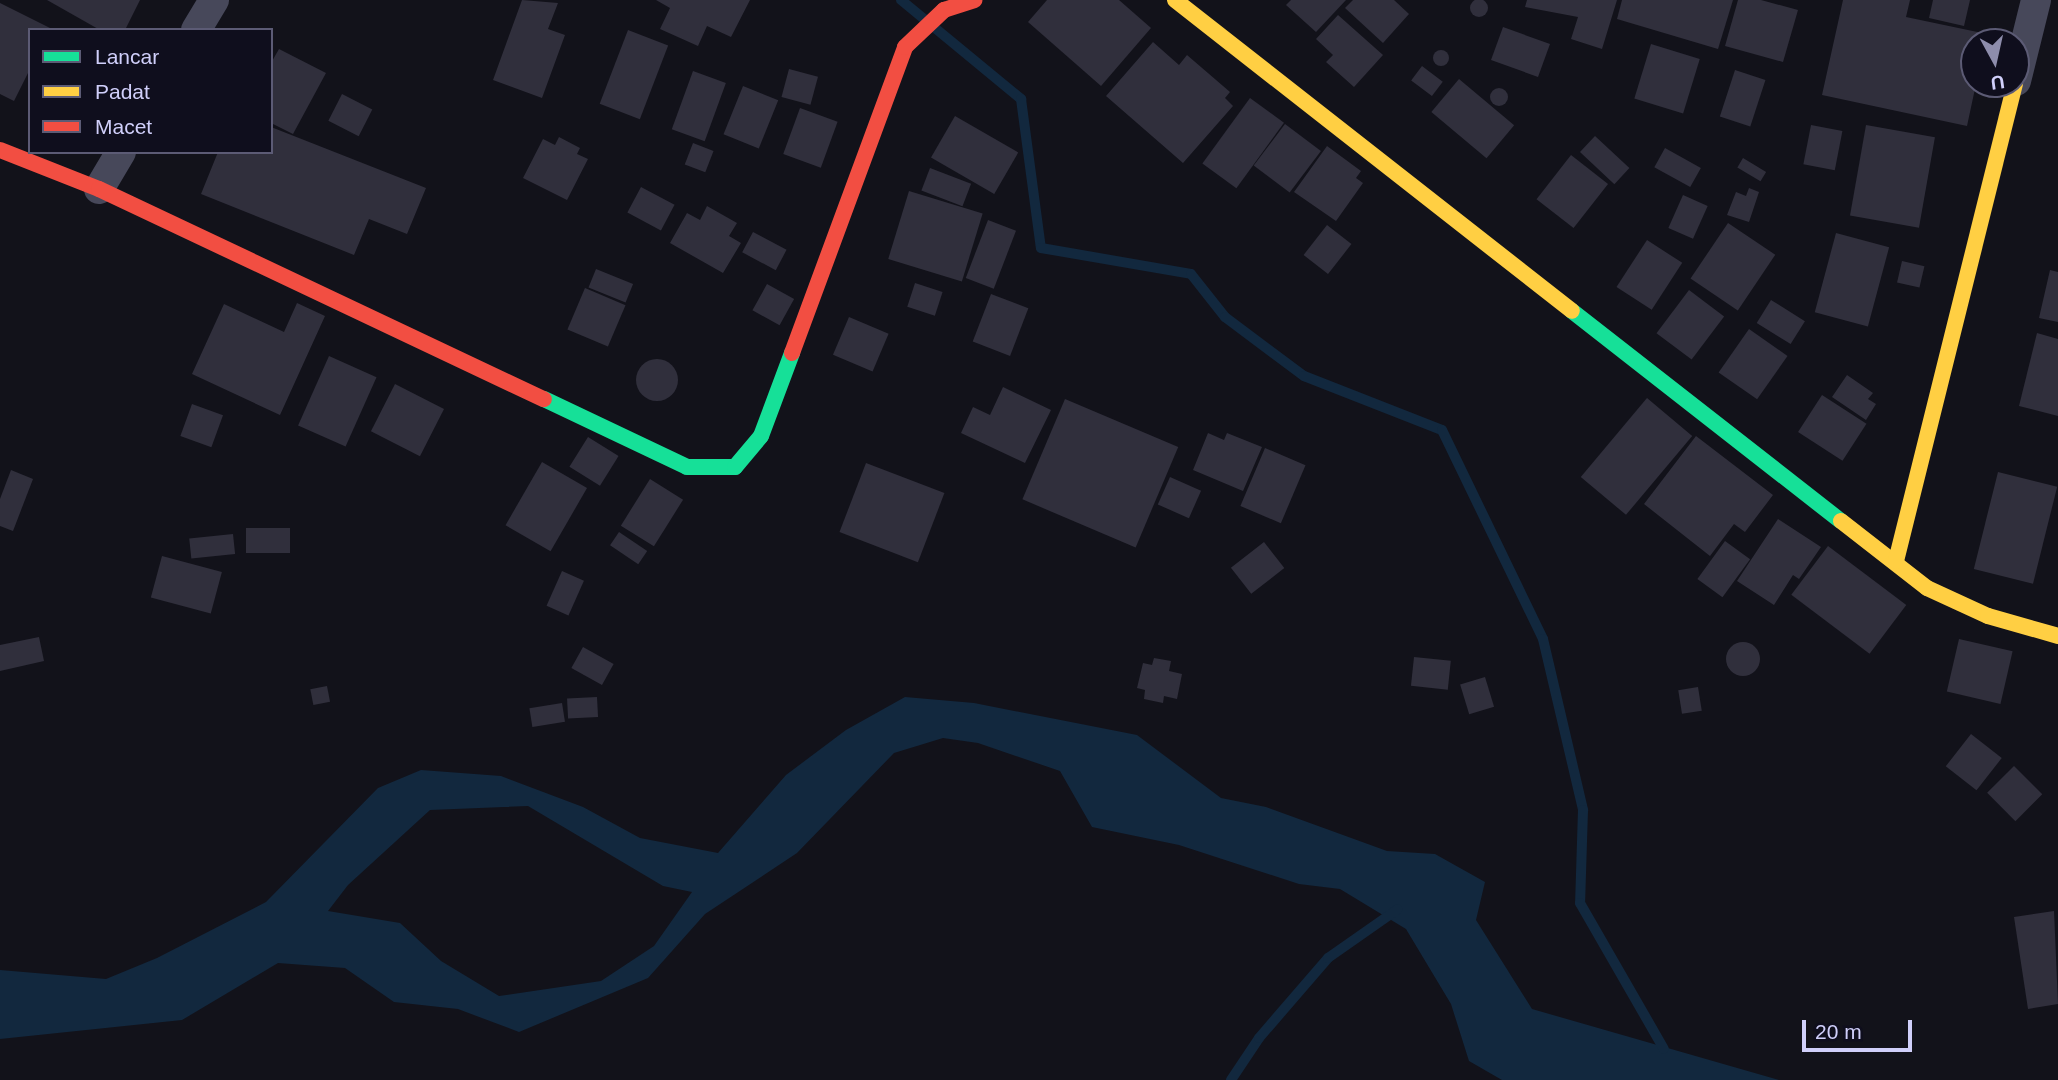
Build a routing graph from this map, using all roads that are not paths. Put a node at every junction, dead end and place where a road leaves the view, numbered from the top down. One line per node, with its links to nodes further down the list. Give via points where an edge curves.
1 (214, 0): 5 (street)
2 (974, 0): 10 (street, via 944,10 905,47 761,436 735,467 687,467)
3 (1175, 0): 11 (street)
4 (2036, 0): 6 (street)
5 (196, 28)
6 (2029, 28)
7 (2012, 98): 11 (street)
8 (0, 150): 10 (street)
9 (120, 154): 10 (street)
10 (99, 189)
11 (1896, 561): 12 (street, via 1927,588 1988,616)
12 (2058, 636)

